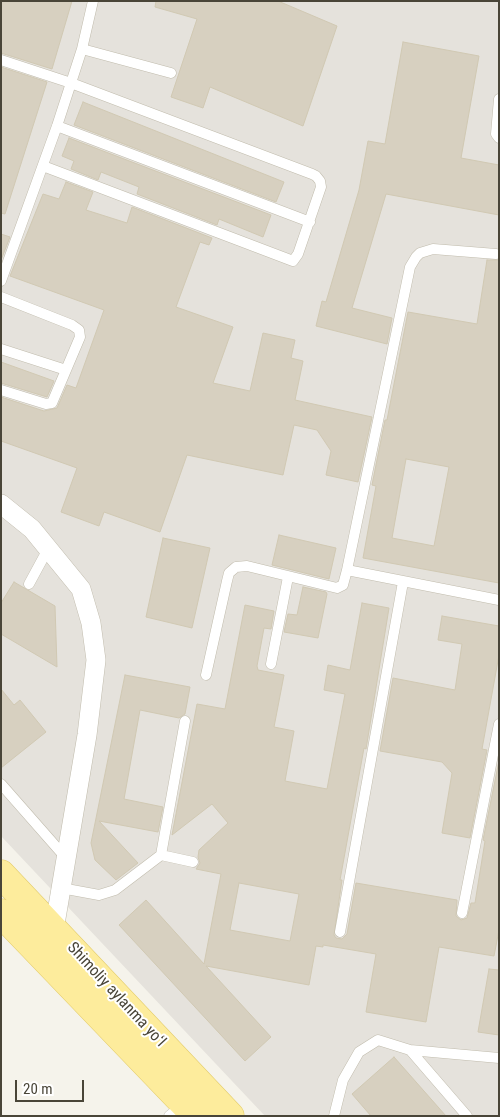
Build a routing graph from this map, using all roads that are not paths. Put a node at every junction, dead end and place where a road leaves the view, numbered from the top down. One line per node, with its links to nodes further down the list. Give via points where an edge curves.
1 (93, 1): 2 (lane)
2 (82, 49): 4 (lane); 5 (lane)
3 (1, 60): 5 (lane)
4 (171, 73)
5 (70, 84): 7 (lane); 10 (lane, via 316,176 321,187)
6 (499, 99): 8 (lane, via 496,134)
7 (57, 126): 9 (lane); 10 (lane)
8 (499, 138)
9 (43, 166): 10 (lane, via 288,260 296,259); 12 (lane)
10 (310, 222)
11 (496, 254): 19 (lane, via 434,249 420,253 410,267)
12 (1, 281)
13 (1, 297): 15 (lane, via 78,330 80,337)
14 (1, 348): 15 (lane)
15 (66, 370): 16 (lane, via 52,403)
16 (1, 390)
17 (1, 504): 18 (street, via 32,529)
18 (48, 549): 22 (lane); 30 (street, via 81,589 91,623 96,660)
19 (346, 570): 20 (lane, via 344,585 337,588); 21 (lane)
20 (288, 578): 24 (lane); 25 (lane, via 247,566 236,567 229,573)
21 (403, 582): 23 (lane); 37 (lane)
22 (29, 584)
23 (499, 600)
24 (271, 664)
25 (206, 675)
26 (185, 722): 29 (lane)
27 (499, 724): 35 (lane)
28 (1, 784): 30 (lane)
29 (161, 855): 31 (lane); 33 (lane, via 115,890 99,896)
30 (66, 858): 33 (street)
31 (194, 862)
32 (1, 874): 36 (main road, Shimoliy aylanma yoʻl)
33 (61, 888): 36 (street)
34 (1, 913): 40 (main road, Shimoliy aylanma yoʻl)
35 (462, 913)
36 (54, 930): 41 (main road, Shimoliy aylanma yoʻl)
37 (340, 932)
38 (410, 1050): 39 (lane); 42 (lane, via 378,1040 359,1052 343,1080); 43 (lane)
39 (499, 1058)
40 (183, 1112)
41 (230, 1116)
42 (334, 1116)
43 (467, 1116)

